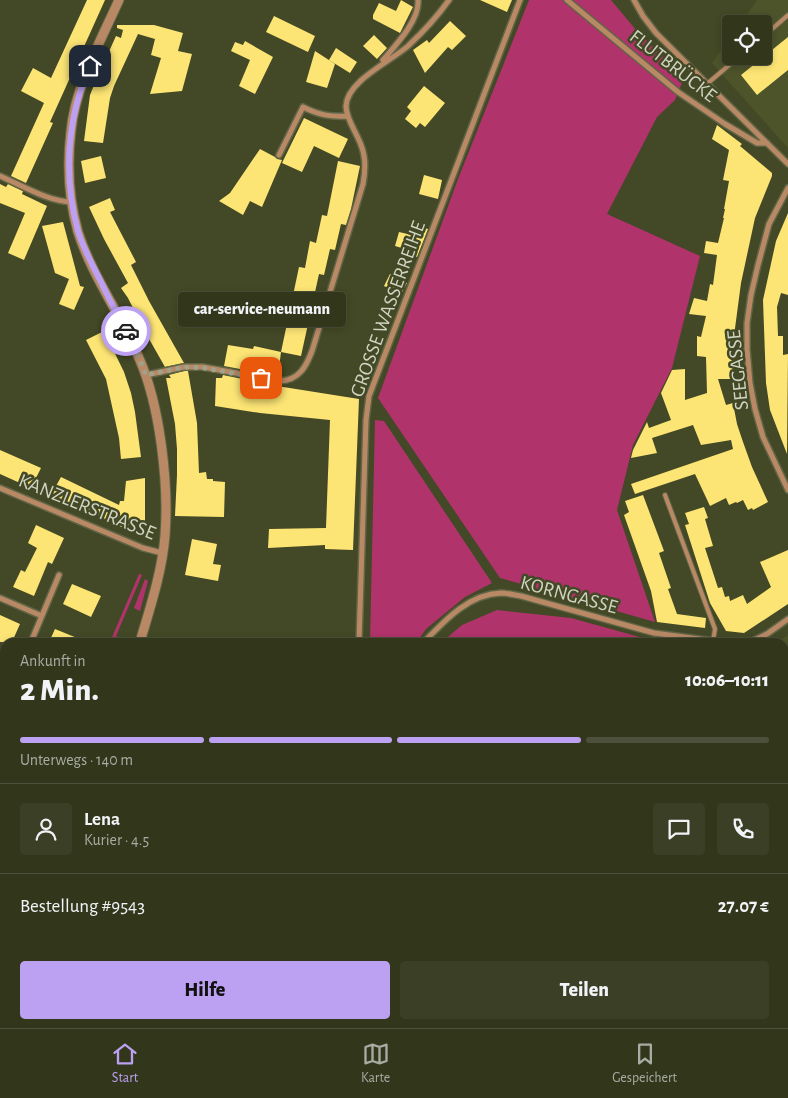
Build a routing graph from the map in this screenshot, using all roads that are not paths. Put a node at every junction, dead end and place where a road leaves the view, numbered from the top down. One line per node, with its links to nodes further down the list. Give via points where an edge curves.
1 (119, 0): 18 (street, via 82,82 76,105 70,138)
2 (418, 0): 10 (street, via 414,18)
3 (449, 0): 10 (street, via 406,48)
4 (520, 0): 30 (street, GROSSE WASSERREIHE, via 369,396)
5 (567, 0): 13 (street, FLUTBRÜCKE, via 678,92 757,143)
6 (634, 0): 11 (street, via 656,33)
7 (788, 15): 8 (lane)
8 (772, 29)
9 (729, 65): 11 (lane)
10 (378, 66): 12 (street, via 350,93 346,104)
11 (708, 83): 13 (street)
12 (348, 116): 14 (street, via 326,116 303,107); 19 (street, via 365,158 363,184 312,351 302,372 287,381 184,367)
13 (767, 142): 15 (street)
14 (279, 155)
15 (788, 164)
16 (0, 176): 18 (street, via 51,199)
17 (788, 188): 21 (street, SEEGASSE, via 769,224 758,265 751,295 747,348 750,383 763,437)
18 (72, 202): 19 (street, via 78,232)
19 (146, 375): 23 (street, via 161,450 165,500)
20 (0, 488): 23 (street, KANZLERSTRASSE)
21 (788, 490)
22 (665, 495): 33 (lane, via 715,630)
23 (162, 553): 29 (street)
24 (60, 575): 26 (street)
25 (0, 598): 26 (street)
26 (42, 616): 28 (street)
27 (788, 619): 34 (street)
28 (33, 638)
29 (141, 638)
30 (359, 638)
31 (428, 638): 32 (street, KORNGASSE, via 457,610 482,596 502,593 654,633)
32 (686, 638)
33 (713, 638)
34 (758, 638)

